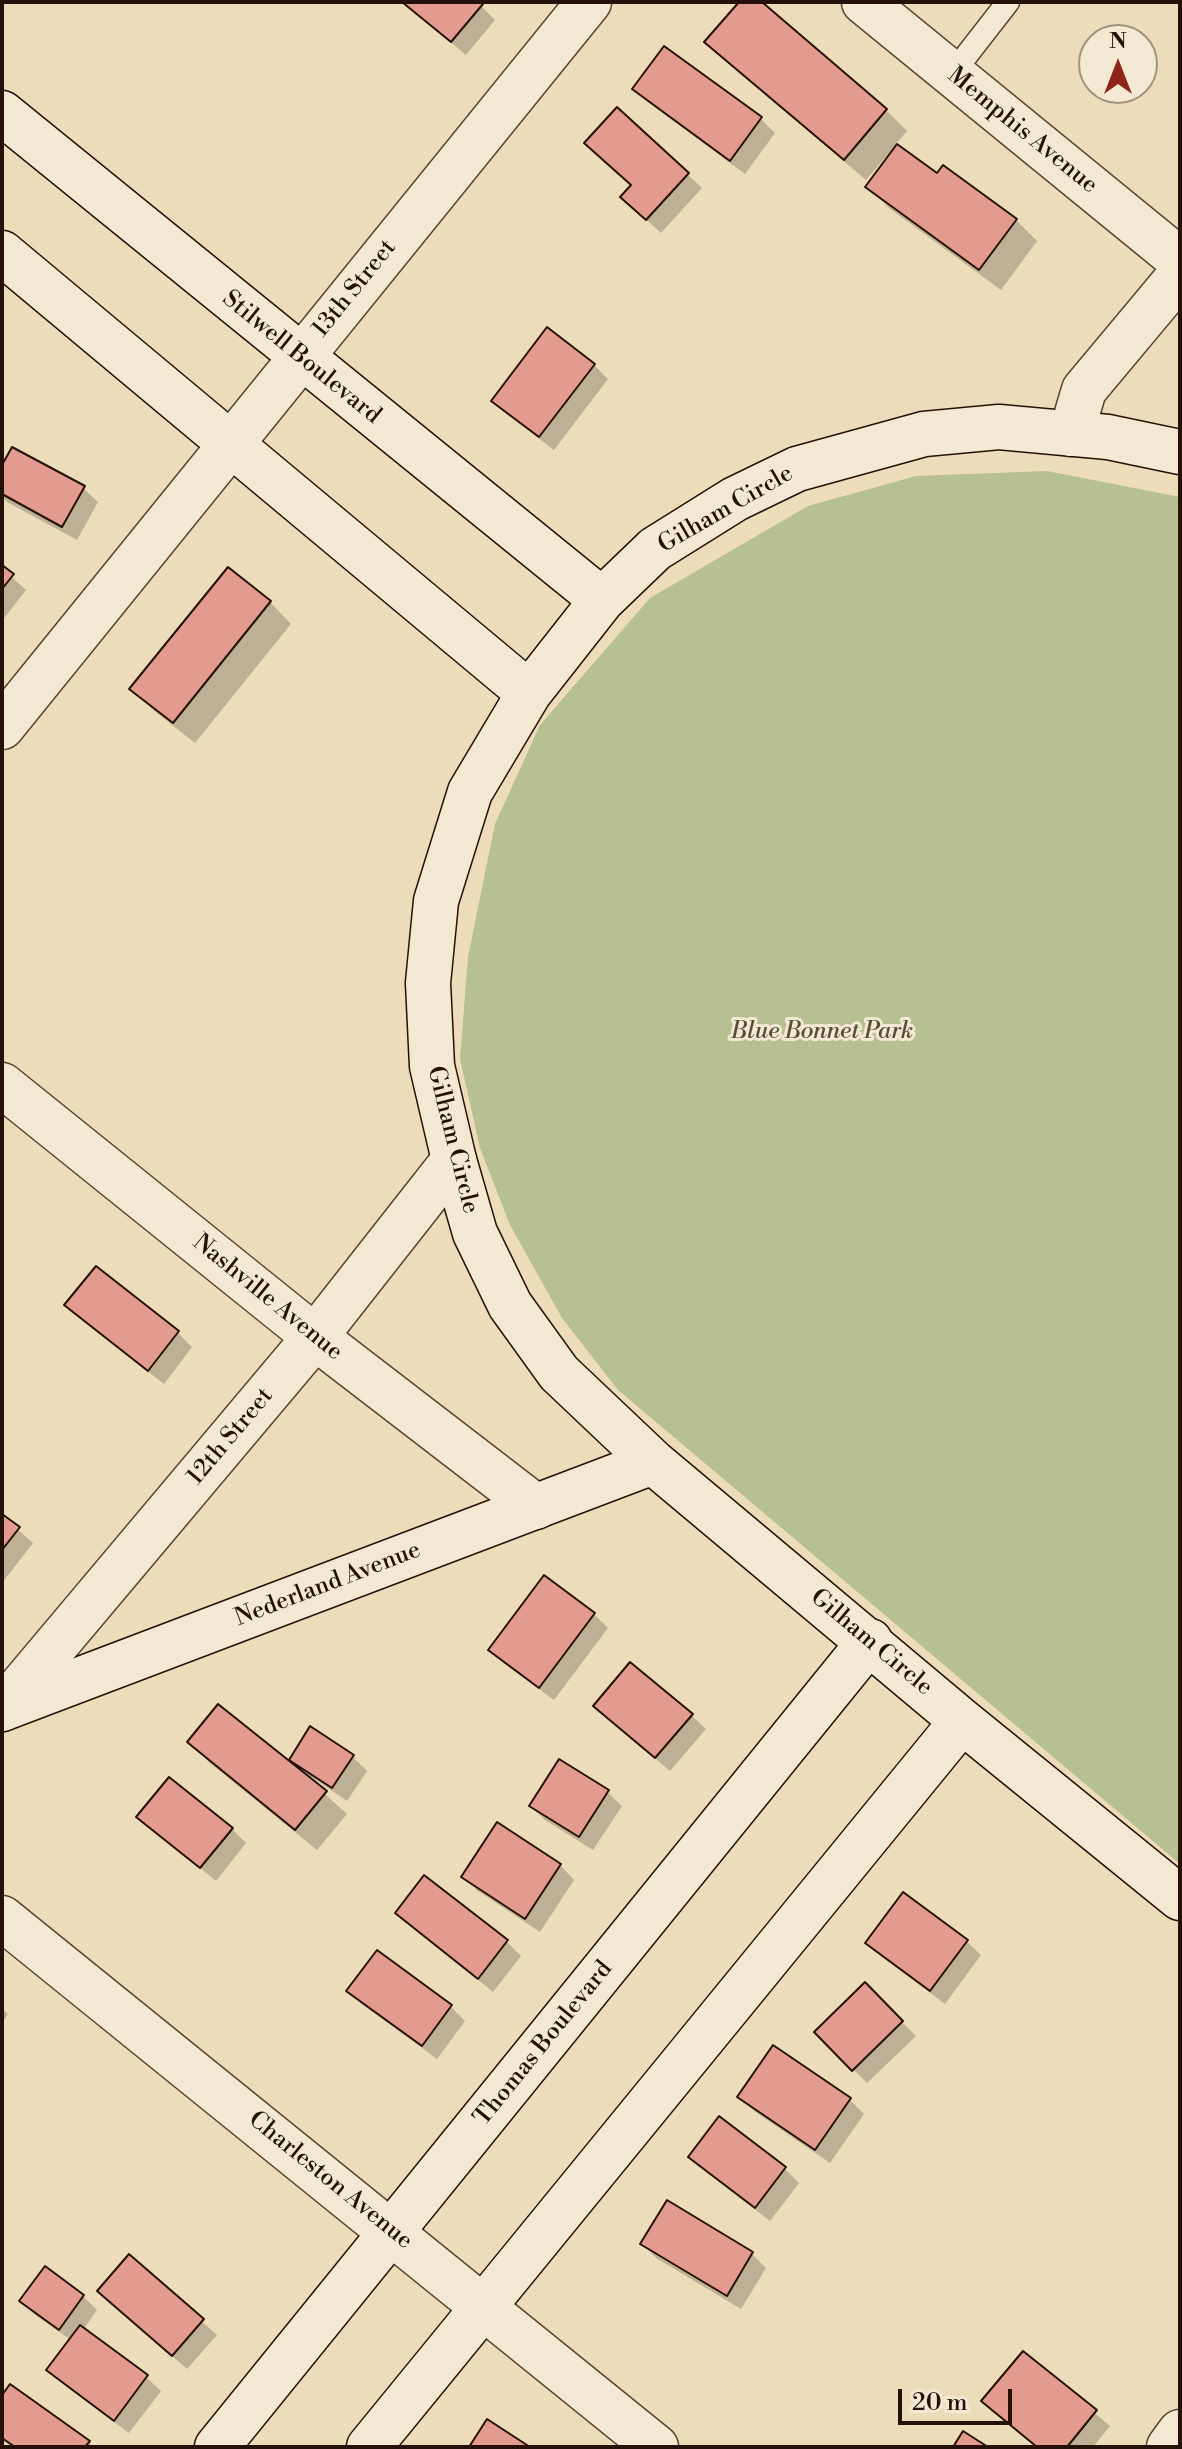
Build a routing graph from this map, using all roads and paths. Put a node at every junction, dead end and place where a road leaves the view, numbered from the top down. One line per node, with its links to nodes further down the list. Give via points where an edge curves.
1 (589, 2): 9 (street, 13th Street)
2 (864, 2): 4 (street, Memphis Avenue)
3 (1008, 2): 4 (lane)
4 (952, 74): 7 (street, Memphis Avenue)
5 (2, 113): 9 (street, Stilwell Boulevard)
6 (2, 253): 11 (street)
7 (1180, 260)
8 (1180, 275): 10 (street, via 1084,390)
9 (300, 357): 11 (street, 13th Street); 13 (street, Stilwell Boulevard)
10 (1071, 434): 12 (street, Gilham Circle); 13 (street, Gilham Circle, via 999,427 924,434 797,469 735,499 655,549)
11 (231, 444): 14 (street); 15 (street, 13th Street)
12 (1180, 452)
13 (602, 600): 14 (street, Gilham Circle)
14 (529, 693): 17 (street, Gilham Circle, via 470,792 436,901 428,983 432,1066)
15 (2, 727)
16 (2, 1085): 18 (street, Nashville Avenue)
17 (454, 1160): 18 (street, 12th Street); 19 (street, Gilham Circle, via 475,1233 510,1305 559,1373)
18 (315, 1337): 20 (street, Nashville Avenue); 22 (street, 12th Street)
19 (653, 1462): 20 (street, Nederland Avenue); 21 (street, Gilham Circle)
20 (536, 1507): 22 (street, Nederland Avenue)
21 (870, 1641): 23 (street, Gilham Circle); 26 (street, Thomas Boulevard)
22 (2, 1709)
23 (962, 1721): 24 (street, Gilham Circle); 27 (street)
24 (1180, 1898)
25 (2, 1918): 26 (street, Charleston Avenue)
26 (392, 2232): 27 (street, Charleston Avenue); 29 (street, Thomas Boulevard)
27 (484, 2306): 30 (street); 31 (street, Charleston Avenue)
28 (1180, 2432): 32 (street)
29 (224, 2441)
30 (369, 2447)
31 (656, 2447)
32 (1169, 2447)

